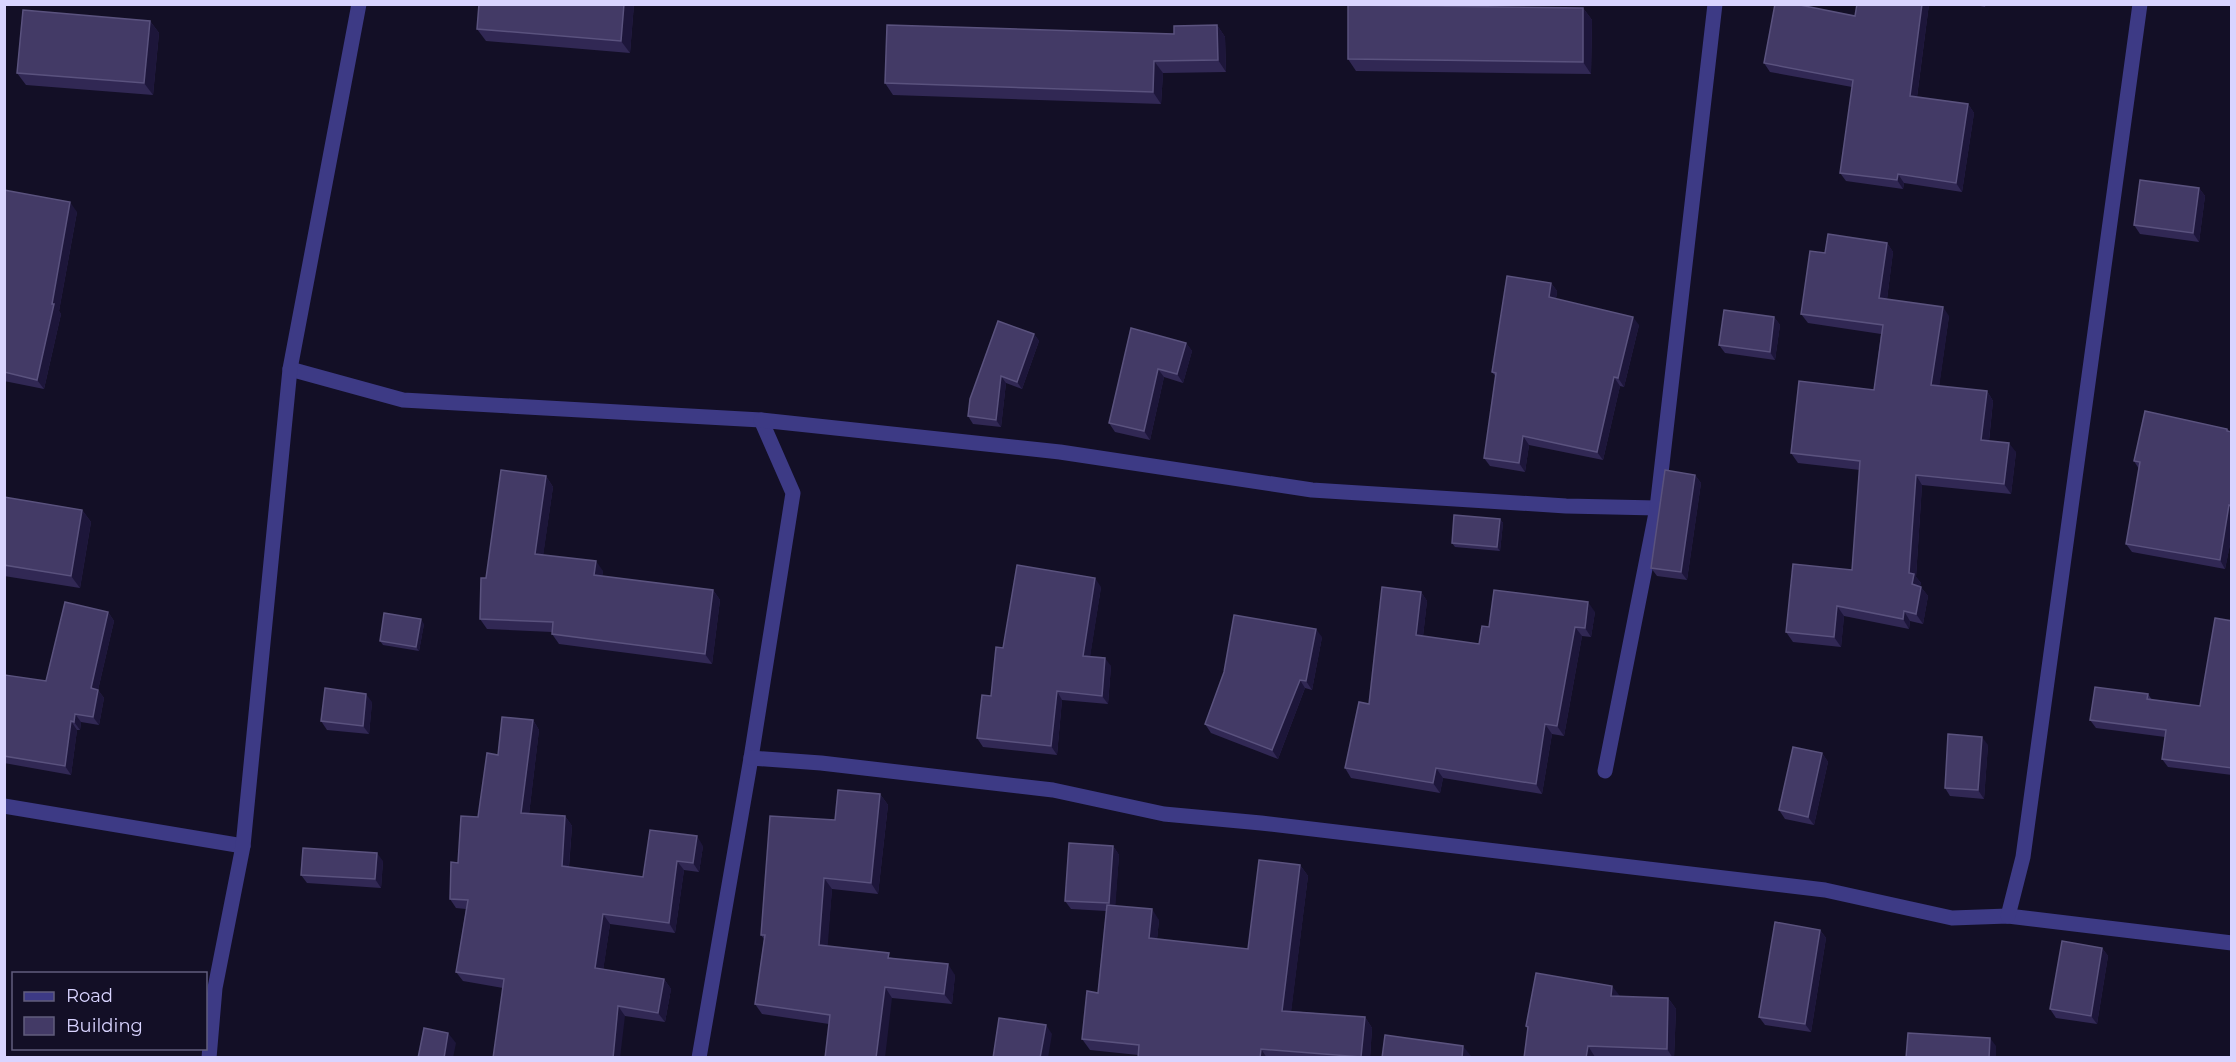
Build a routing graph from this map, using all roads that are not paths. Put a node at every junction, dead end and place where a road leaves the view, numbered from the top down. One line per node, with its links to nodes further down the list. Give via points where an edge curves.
1 (359, 4): 4 (street)
2 (1715, 4): 6 (street)
3 (2140, 4): 11 (street, via 2023,857)
4 (290, 369): 5 (street, via 403,400); 10 (street)
5 (761, 420): 6 (street, via 1060,452 1312,490); 7 (street, via 793,494)
6 (1657, 508): 8 (street)
7 (752, 758): 11 (street, via 1053,790 1164,814 1825,890 1952,918); 14 (street)
8 (1605, 771)
9 (4, 806): 10 (street)
10 (243, 846): 13 (street, via 215,988)
11 (2008, 916): 12 (street)
12 (2232, 943)
13 (209, 1058)
14 (699, 1058)

